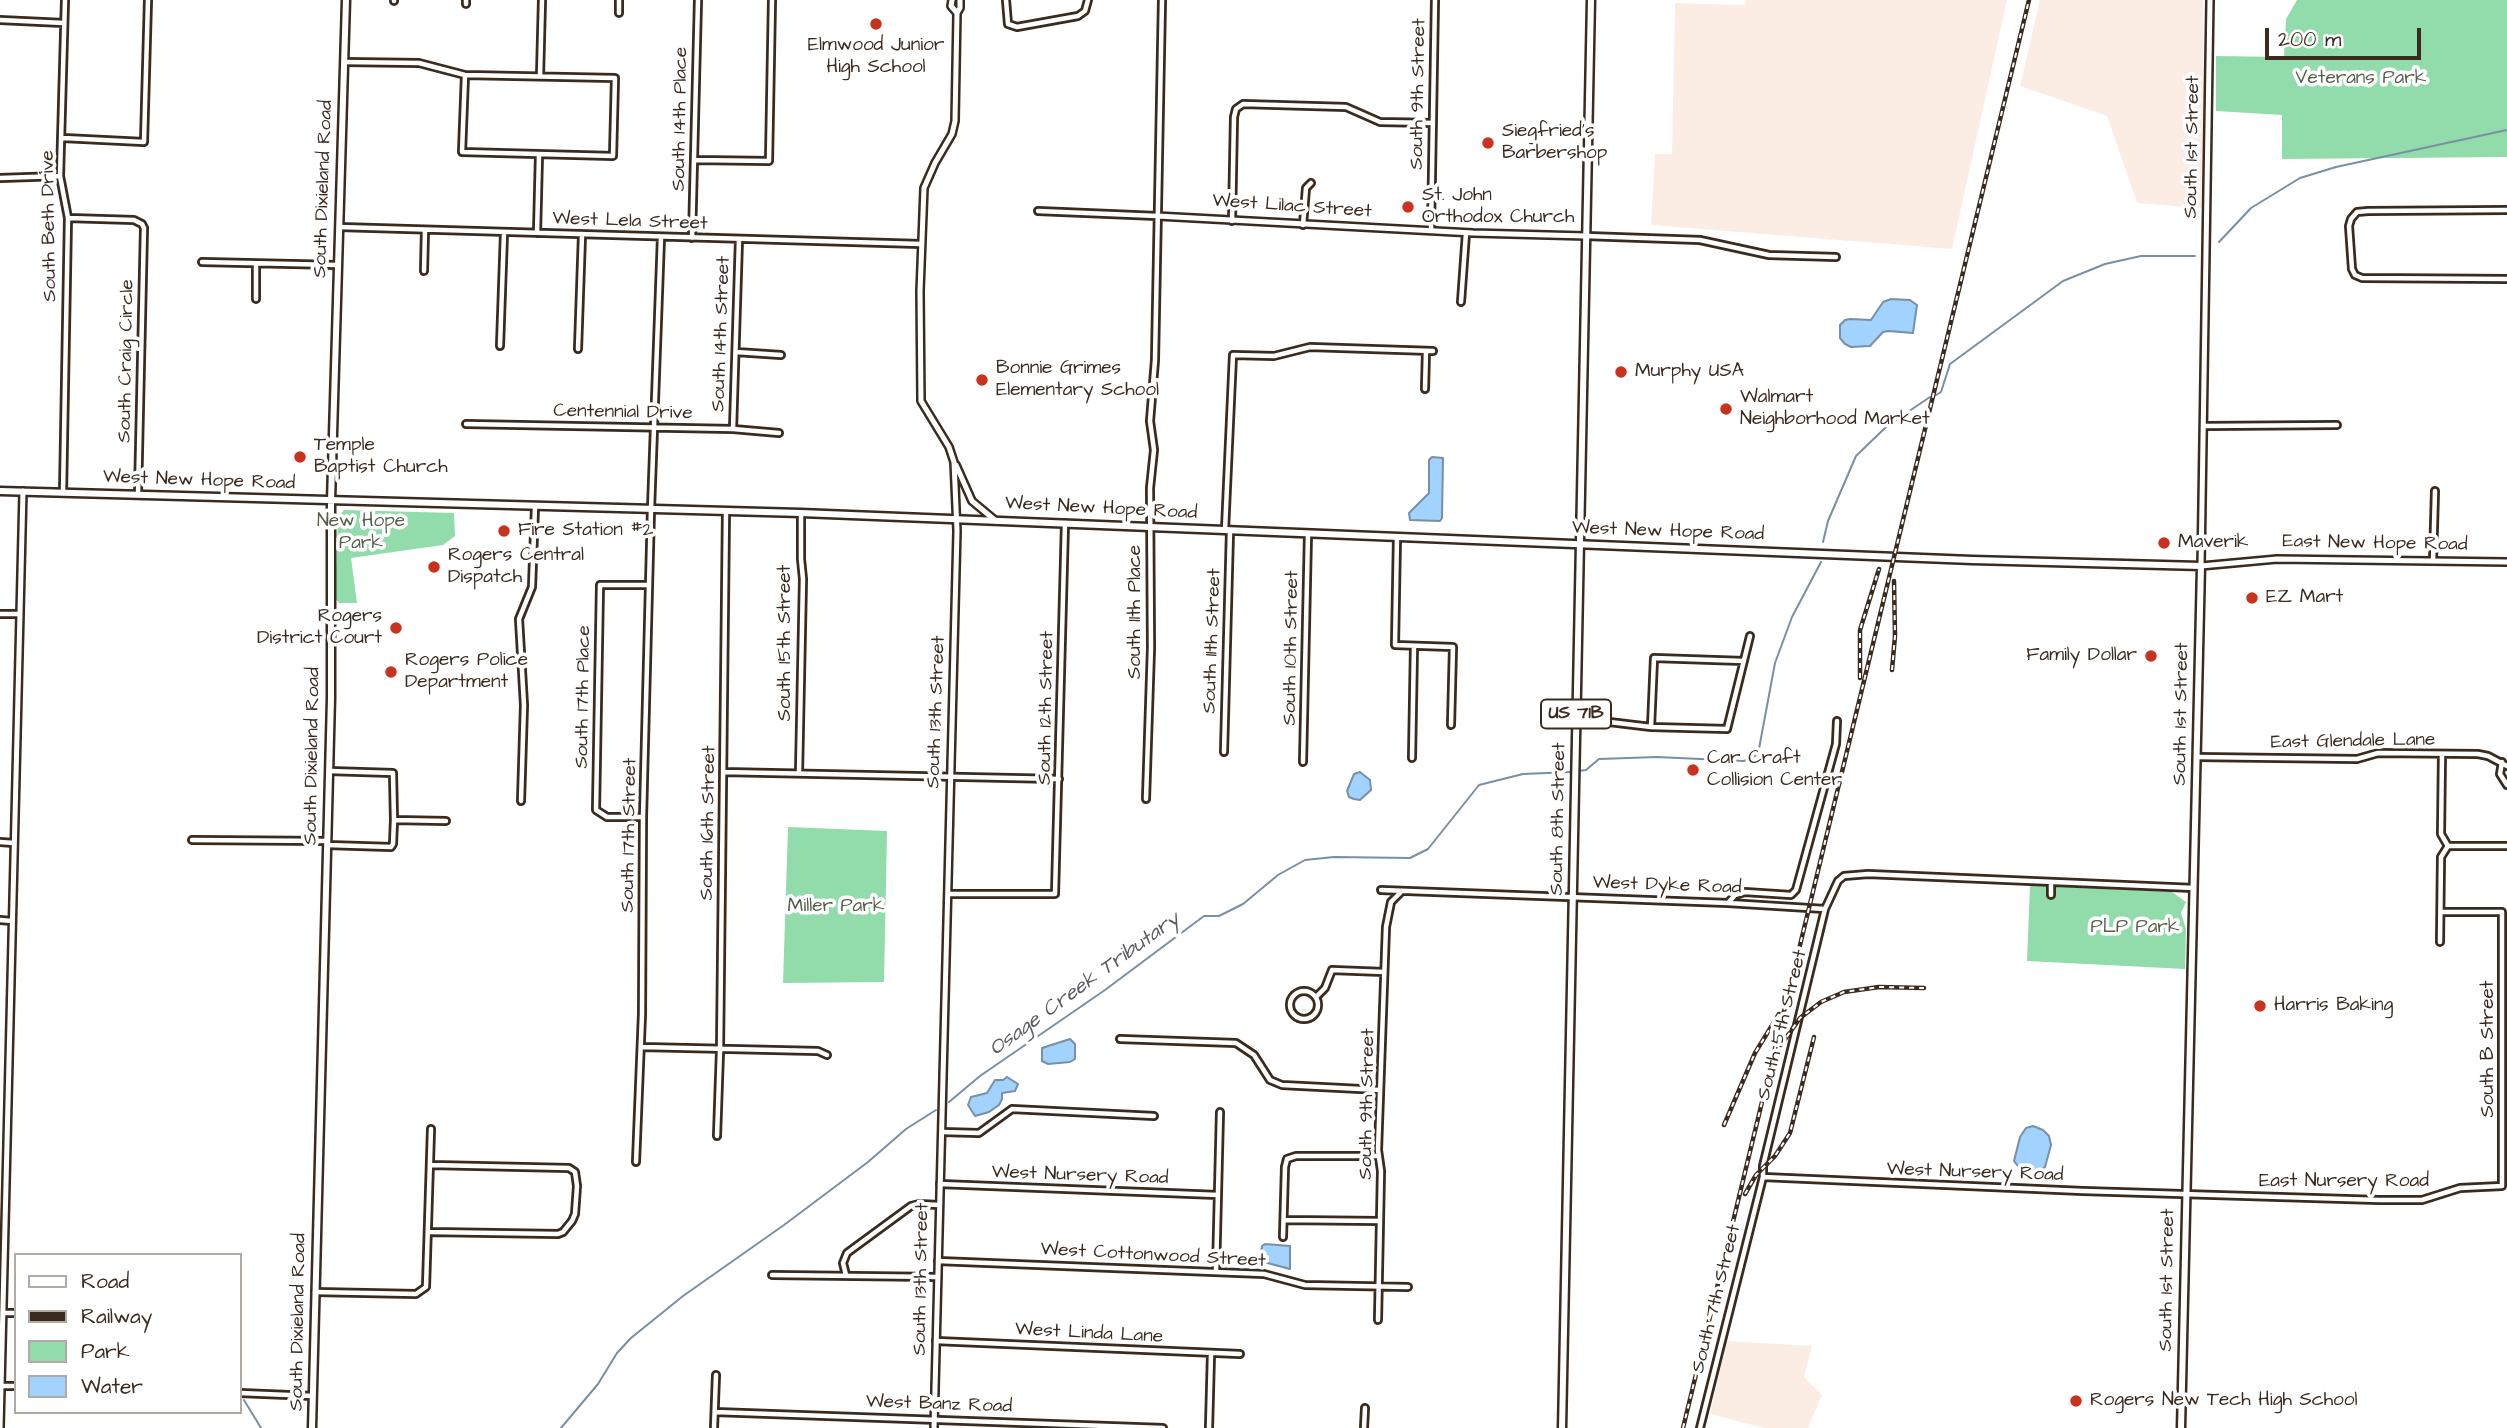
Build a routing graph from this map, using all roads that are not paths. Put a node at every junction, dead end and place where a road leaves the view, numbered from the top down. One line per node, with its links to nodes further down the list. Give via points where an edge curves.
1 (65, 0): 19 (street, South Beth Drive)
2 (148, 0): 24 (street, via 144,142)
3 (346, 0): 20 (main road, South Dixieland Road)
4 (542, 0): 22 (street)
5 (619, 0): 16 (street)
6 (698, 0): 26 (street, South 14th Place)
7 (772, 0): 26 (street, via 769,161)
8 (952, 0): 17 (street, South 13th Street)
9 (960, 0): 17 (street, South 13th Street)
10 (1006, 0): 11 (street, via 1008,24 1017,27 1078,16)
11 (1088, 0)
12 (1163, 0): 32 (street, South 11th Place)
13 (1435, 0): 23 (street, South 9th Street)
14 (1591, 0): 43 (main road, South 8th Street / US 71B)
15 (2210, 0): 65 (street, South 1st Street)
16 (619, 13)
17 (957, 13): 47 (street, South 13th Street, via 955,121 924,188)
18 (0, 20): 19 (street)
19 (64, 23): 24 (street, South Beth Drive)
20 (344, 62): 21 (street, via 419,63); 36 (main road, South Dixieland Road)
21 (464, 75): 22 (street); 25 (street, via 462,152)
22 (540, 76): 25 (street, via 615,78 613,156)
23 (1433, 123): 34 (street, via 1380,122 1346,107 1243,104 1234,117); 38 (street, South 9th Street)
24 (62, 138): 27 (street, South Beth Drive)
25 (539, 156): 40 (street)
26 (695, 160): 45 (street, South 14th Place)
27 (60, 176): 28 (street); 33 (street, South Beth Drive)
28 (0, 178)
29 (1311, 183): 35 (street, via 1306,188)
30 (2507, 210): 53 (street, via 2357,212 2349,226 2355,275)
31 (1038, 211): 32 (street, West Lilac Street)
32 (1157, 216): 34 (street, West Lilac Street); 83 (street, South 11th Place)
33 (68, 218): 73 (street, South Beth Drive); 74 (street, South Craig Circle, via 134,220 144,228)
34 (1232, 221): 35 (street, West Lilac Street)
35 (1303, 225): 38 (street, West Lilac Street)
36 (338, 227): 37 (street, West Lela Street); 51 (main road, South Dixieland Road)
37 (425, 230): 39 (street, West Lela Street); 52 (street)
38 (1431, 230): 41 (street, West Lilac Street)
39 (504, 233): 40 (street, West Lela Street); 56 (street)
40 (537, 233): 42 (street, West Lela Street)
41 (1465, 233): 43 (street, West Lilac Street); 55 (street)
42 (582, 235): 44 (street, West Lela Street); 57 (street)
43 (1586, 236): 48 (street, via 1700,240 1769,255); 87 (main road, South 8th Street / US 71B)
44 (661, 237): 45 (street, West Lela Street); 66 (street)
45 (692, 238): 46 (street, West Lela Street)
46 (739, 239): 47 (street, West Lela Street); 60 (street, South 14th Street)
47 (921, 244): 69 (street, South 13th Street, via 921,401)
48 (1836, 257)
49 (202, 262): 50 (street)
50 (256, 264): 51 (street); 54 (street)
51 (337, 265): 75 (main road, South Dixieland Road)
52 (424, 271)
53 (2507, 279)
54 (256, 299)
55 (1461, 302)
56 (500, 346)
57 (578, 349)
58 (1426, 351): 59 (street); 62 (street); 84 (street, South 11th Street, via 1311,347 1274,356 1233,355)
59 (1433, 351)
60 (736, 352): 61 (street); 67 (street, South 14th Street)
61 (781, 355)
62 (1425, 389)
63 (466, 424): 66 (street, Centennial Drive)
64 (2337, 425): 65 (street)
65 (2205, 426): 90 (street, South 1st Street)
66 (655, 428): 67 (street, Centennial Drive); 77 (street)
67 (733, 429): 68 (street, Centennial Drive)
68 (779, 433)
69 (954, 462): 80 (street, South 13th Street); 81 (street, via 972,501)
70 (0, 491): 71 (main road, West New Hope Road)
71 (23, 491): 73 (main road, West New Hope Road); 93 (street)
72 (2435, 491): 88 (street)
73 (63, 493): 74 (main road, West New Hope Road)
74 (138, 495): 75 (main road, West New Hope Road)
75 (331, 501): 76 (main road, West New Hope Road); 107 (main road, South Dixieland Road)
76 (535, 507): 77 (main road, West New Hope Road); 114 (street, via 532,587 519,619 524,705)
77 (650, 509): 78 (main road, West New Hope Road); 91 (street, South 17th Street)
78 (726, 511): 79 (main road, West New Hope Road); 108 (street, South 16th Street)
79 (801, 513): 80 (main road, West New Hope Road); 109 (street, South 15th Street)
80 (956, 519): 81 (main road, West New Hope Road); 110 (street, South 13th Street)
81 (996, 520): 82 (main road, West New Hope Road)
82 (1065, 523): 83 (main road, West New Hope Road); 111 (street, South 12th Street)
83 (1150, 527): 84 (main road, West New Hope Road); 113 (street, South 11th Place)
84 (1228, 531): 85 (main road, West New Hope Road); 101 (street, South 11th Street)
85 (1308, 534): 86 (main road, West New Hope Road); 105 (street, South 10th Street)
86 (1397, 537): 87 (main road, West New Hope Road); 95 (street, via 1395,645)
87 (1580, 545): 90 (main road, West New Hope Road); 97 (main road, South 8th Street / US 71B)
88 (2433, 561): 89 (street, East New Hope Road); 90 (street, East New Hope Road, via 2277,558)
89 (2507, 562)
90 (2201, 566): 103 (main road, South 1st Street)
91 (649, 585): 115 (street, South 17th Street); 115 (street, South 17th Place, via 600,585 596,810 607,817)
92 (0, 614): 93 (street)
93 (20, 614): 120 (street)
94 (1750, 636): 96 (street)
95 (1414, 646): 99 (street, via 1453,647); 104 (street)
96 (1744, 661): 100 (street, via 1727,729); 100 (street, via 1654,658)
97 (1576, 718): 100 (street); 130 (main road, South 8th Street / US 71B)
98 (1837, 721): 131 (street, via 1836,744 1796,890 1791,895 1745,892)
99 (1451, 725)
100 (1651, 727)
101 (1224, 752)
102 (2442, 754): 103 (street, East Glendale Lane, via 2378,753 2357,759); 106 (street, East Glendale Lane, via 2488,756); 122 (street, via 2441,834)
103 (2197, 757): 125 (main road, South 1st Street)
104 (1412, 758)
105 (1303, 762)
106 (2505, 764): 112 (street, via 2500,774)
107 (329, 771): 116 (street, via 393,773); 121 (main road, South Dixieland Road)
108 (723, 772): 109 (street); 143 (street, South 16th Street)
109 (799, 773): 110 (street)
110 (951, 778): 111 (street); 128 (street, South 13th Street)
111 (1059, 779): 128 (street, South 12th Street, via 1055,894)
112 (2507, 785)
113 (1146, 799)
114 (521, 801)
115 (643, 817): 142 (street, South 17th Street)
116 (394, 820): 117 (street); 121 (street, via 391,847)
117 (446, 821)
118 (192, 840): 121 (street)
119 (0, 842): 120 (street)
120 (14, 843): 135 (street)
121 (327, 843): 172 (main road, South Dixieland Road)
122 (2448, 846): 123 (street); 133 (street, via 2441,857)
123 (2507, 846)
124 (2051, 883): 125 (street); 129 (street); 132 (street, South 5th Street, via 1844,876)
125 (2194, 888): 158 (main road, South 1st Street)
126 (1381, 890): 127 (street, West Dyke Road)
127 (1400, 892): 130 (street, West Dyke Road); 138 (street, South 9th Street, via 1388,914)
128 (948, 894): 150 (street, South 13th Street)
129 (2051, 895)
130 (1573, 896): 131 (street, West Dyke Road); 193 (main road, South 8th Street / US 71B)
131 (1728, 902): 132 (street, West Dyke Road)
132 (1825, 909): 155 (street, South 5th Street)
133 (2441, 912): 136 (street); 137 (street, South B Street, via 2502,912)
134 (0, 920): 135 (street)
135 (12, 921): 173 (street)
136 (2440, 942)
137 (2505, 961): 140 (street, South B Street)
138 (1384, 972): 139 (street, via 1332,970); 145 (street, South 9th Street)
139 (1316, 997): 139 (street, via 1304,991 1296,994 1290,1002 1293,1015 1302,1020 1313,1016 1318,1009)
140 (2505, 1027): 146 (street, South B Street)
141 (1120, 1039): 145 (street, via 1236,1043 1254,1055 1270,1080 1282,1085)
142 (642, 1048): 143 (street); 153 (street, South 17th Street)
143 (720, 1051): 144 (street, via 818,1051); 151 (street, South 16th Street)
144 (827, 1055)
145 (1380, 1090): 152 (street, South 9th Street)
146 (2505, 1090): 157 (street, South B Street)
147 (1220, 1112): 159 (street)
148 (1154, 1116): 150 (street, via 1012,1109 979,1133)
149 (432, 1129): 154 (street)
150 (942, 1132): 156 (street, South 13th Street)
151 (717, 1136)
152 (1378, 1156): 161 (street, via 1287,1158); 162 (street, South 9th Street)
153 (636, 1162)
154 (430, 1165): 163 (street); 163 (street, via 569,1168 575,1172 576,1209 569,1226 553,1235)
155 (1763, 1177): 158 (street, West Nursery Road); 194 (street, South 7th Street)
156 (940, 1184): 159 (street, West Nursery Road); 160 (street, South 13th Street)
157 (2501, 1186): 158 (street, East Nursery Road, via 2460,1188 2422,1200)
158 (2185, 1194): 195 (main road, South 1st Street)
159 (1218, 1195): 166 (street)
160 (939, 1205): 165 (street, South 13th Street); 168 (street, via 911,1206 847,1253 843,1263)
161 (1284, 1220): 162 (street); 164 (street)
162 (1380, 1221): 170 (street, South 9th Street)
163 (430, 1232): 172 (street, via 428,1283 423,1292)
164 (1283, 1237)
165 (938, 1261): 166 (street, West Cottonwood Street); 169 (street, South 13th Street)
166 (1216, 1272): 170 (street, West Cottonwood Street, via 1273,1276 1305,1285)
167 (772, 1275): 168 (street)
168 (846, 1275): 169 (street)
169 (938, 1277): 176 (street, South 13th Street)
170 (1379, 1286): 171 (street, West Cottonwood Street); 175 (street, South 9th Street)
171 (1408, 1287)
172 (315, 1292): 182 (main road, South Dixieland Road)
173 (3, 1312): 174 (street); 180 (street)
174 (14, 1313)
175 (1378, 1320)
176 (936, 1341): 177 (street, West Linda Lane); 185 (street, South 13th Street)
177 (1211, 1354): 178 (street, West Linda Lane); 191 (street)
178 (1240, 1354)
179 (716, 1375): 184 (street)
180 (1, 1386): 186 (street)
181 (242, 1393): 182 (street)
182 (313, 1396): 187 (main road, South Dixieland Road)
183 (1365, 1408): 192 (street)
184 (715, 1412): 185 (street, West Banz Road); 188 (street)
185 (934, 1419): 189 (street, South 13th Street); 190 (street, West Banz Road)
186 (0, 1428)
187 (312, 1428)
188 (715, 1428)
189 (934, 1428)
190 (1163, 1428)
191 (1209, 1428)
192 (1364, 1428)
193 (1562, 1428)
194 (1700, 1428)
195 (2180, 1428)

